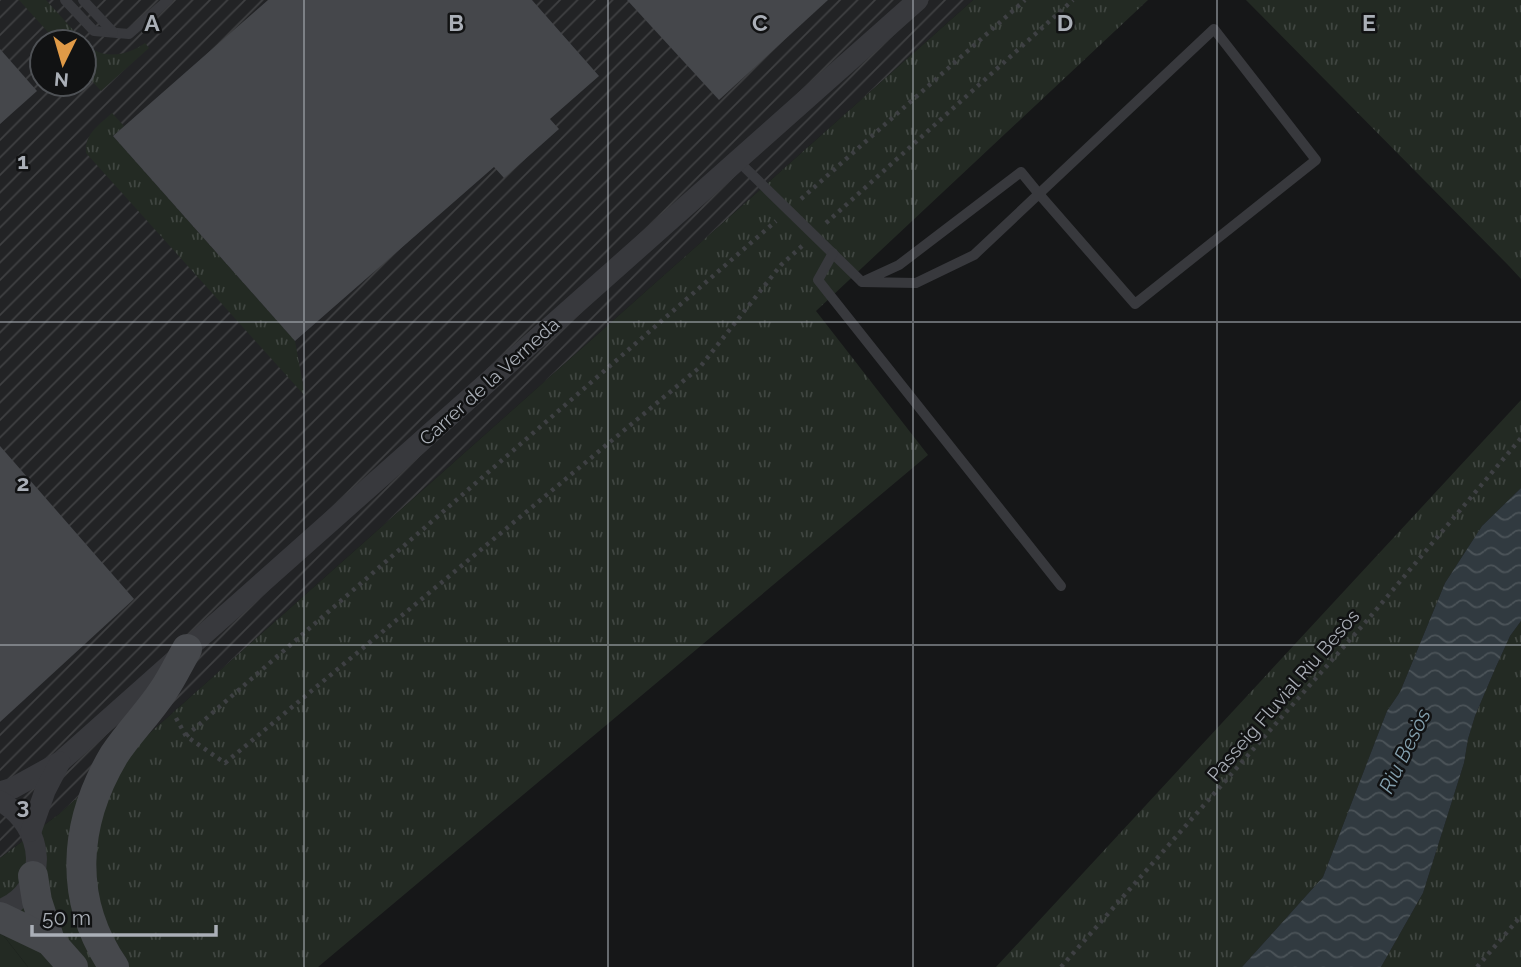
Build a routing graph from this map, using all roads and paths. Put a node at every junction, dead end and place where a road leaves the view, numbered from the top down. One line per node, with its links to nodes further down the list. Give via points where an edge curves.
1 (65, 0): 7 (lane, via 94,31)
2 (83, 0): 7 (lane)
3 (168, 0): 7 (lane, via 129,34)
4 (918, 0): 8 (street, Carrer de la Verneda)
5 (1026, 0): 10 (path)
6 (1073, 0): 11 (path)
7 (113, 32)
8 (737, 160): 10 (lane); 16 (street, Carrer de la Verneda)
9 (1039, 194): 9 (lane, via 1214,29 1315,160 1135,304); 13 (lane, via 974,255 916,283); 13 (lane, via 1021,173 899,265)
10 (789, 210): 11 (lane); 18 (path)
11 (814, 234): 12 (lane); 18 (path, via 781,265 700,367 225,763)
12 (833, 253): 13 (lane); 15 (lane, via 818,280)
13 (862, 282)
14 (1521, 438): 30 (path, Passeig Fluvial Riu Besòs, via 1370,617)
15 (1061, 586)
16 (187, 649): 17 (street); 19 (street, Carrer de la Verneda)
17 (163, 692): 18 (path); 29 (street, via 114,756 83,835 80,862 89,920)
18 (186, 736)
19 (60, 762): 20 (street, Carrer de la Verneda); 22 (street, Carrer de la Verneda)
20 (0, 792)
21 (0, 801): 22 (street, via 24,818)
22 (31, 831): 23 (street, via 36,853)
23 (33, 876): 24 (street, via 17,900); 27 (street)
24 (0, 910)
25 (1521, 916): 31 (path)
26 (0, 917): 27 (street)
27 (50, 941): 28 (street)
28 (73, 967)
29 (114, 967)
30 (1061, 967)
31 (1477, 967)

